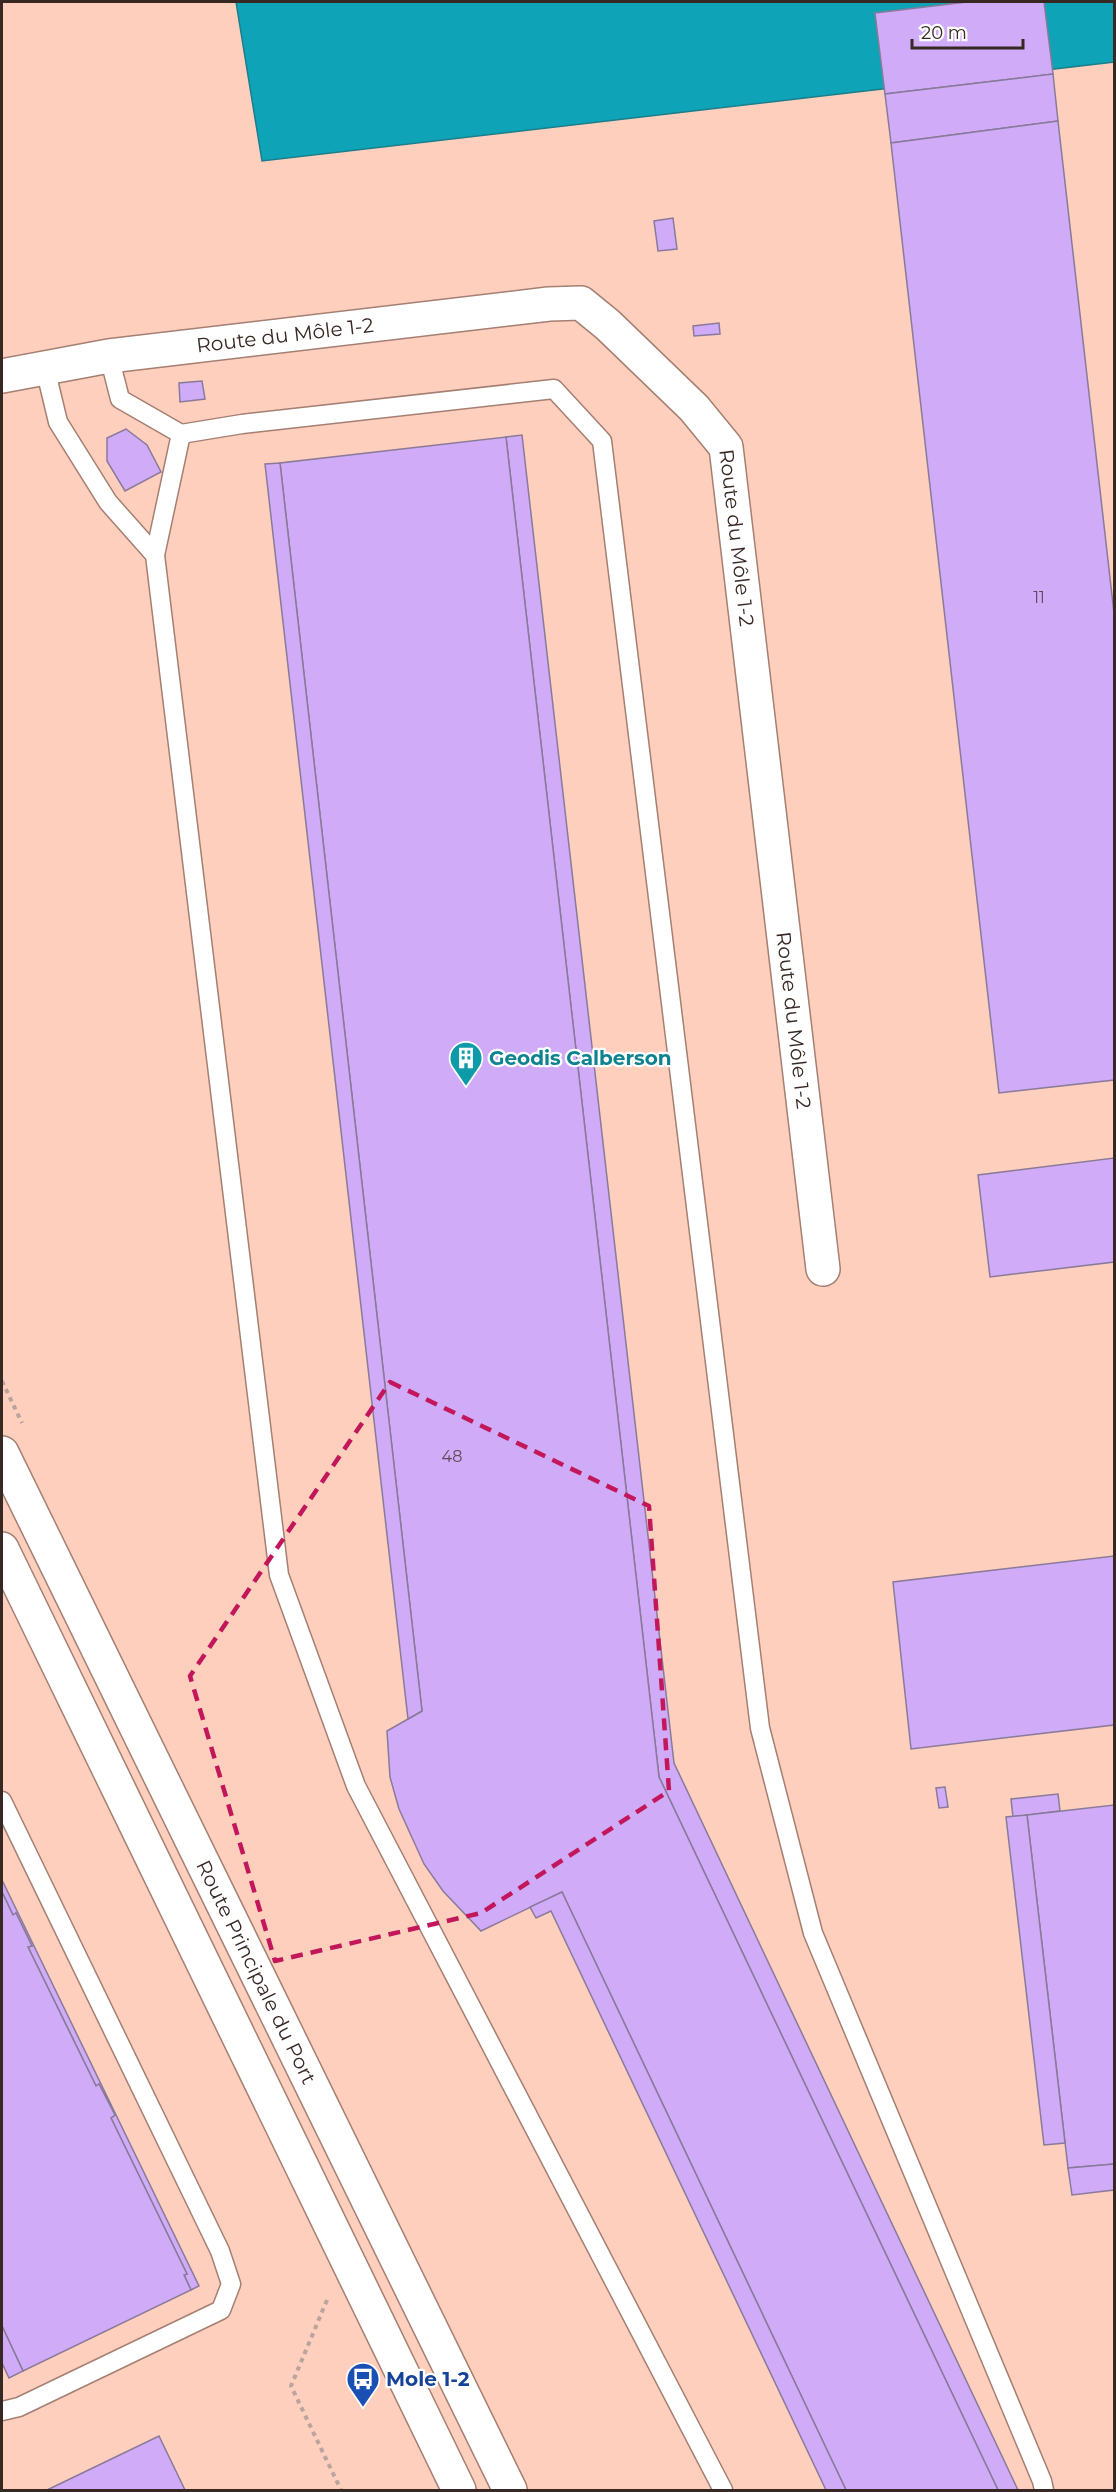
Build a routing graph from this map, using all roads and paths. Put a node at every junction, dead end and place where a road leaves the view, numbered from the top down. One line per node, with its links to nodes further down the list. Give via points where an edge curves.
1 (109, 356): 2 (main road, Route du Môle 1-2); 4 (lane, via 120,399); 6 (main road, Route du Môle 1-2, via 581,303 694,408 726,447)
2 (45, 368): 3 (main road, Route du Môle 1-2); 5 (lane, via 58,422 108,502)
3 (2, 376)
4 (181, 434): 5 (lane); 16 (lane, via 554,389 602,441 760,1728 813,1933)
5 (155, 555): 15 (lane, via 279,1575 356,1786)
6 (823, 1269)
7 (2, 1453): 14 (main road, Route Principale du Port)
8 (2, 1549): 13 (main road)
9 (2, 1801): 11 (lane, via 220,2251 231,2284 221,2310 19,2407)
10 (329, 2293): 12 (path, via 291,2386)
11 (2, 2411)
12 (341, 2490)
13 (459, 2490)
14 (510, 2490)
15 (723, 2490)
16 (1044, 2490)

